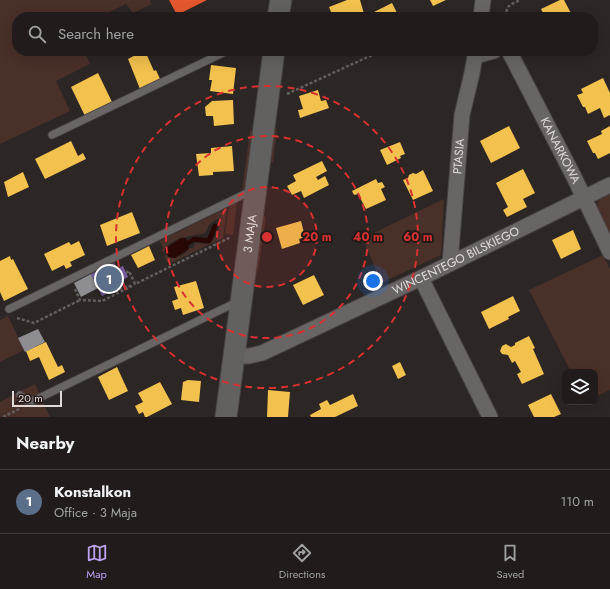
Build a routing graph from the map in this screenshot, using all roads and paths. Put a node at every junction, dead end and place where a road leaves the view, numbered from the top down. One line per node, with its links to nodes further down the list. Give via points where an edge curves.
1 (281, 0): 4 (street)
2 (520, 0): 6 (path, via 508,6)
3 (483, 9): 5 (path)
4 (279, 12)
5 (472, 12)
6 (506, 12)
7 (217, 56): 13 (lane)
8 (273, 56): 15 (street, 3 MAJA)
9 (370, 56): 12 (path)
10 (475, 56): 19 (street, PTASIA, via 462,115)
11 (512, 56): 16 (street, KANARKOWA)
12 (287, 94)
13 (52, 135)
14 (610, 185): 16 (street, WINCENTEGO BILSKIEGO)
15 (256, 188): 24 (street, 3 MAJA); 25 (lane)
16 (583, 198): 18 (street, KANARKOWA); 19 (street, WINCENTEGO BILSKIEGO)
17 (235, 235): 22 (path)
18 (610, 252)
19 (450, 263): 21 (street, WINCENTEGO BILSKIEGO)
20 (126, 273): 22 (path, via 129,271)
21 (421, 278): 27 (street, WINCENTEGO BILSKIEGO, via 262,353); 30 (street)
22 (133, 285): 23 (path, via 117,291); 26 (path, via 102,301 80,298 34,323)
23 (116, 289)
24 (241, 300): 27 (street, 3 MAJA); 28 (lane, via 33,401 26,400)
25 (9, 309)
26 (15, 317)
27 (234, 356): 29 (street, 3 MAJA)
28 (20, 395)
29 (226, 417)
30 (490, 417)

